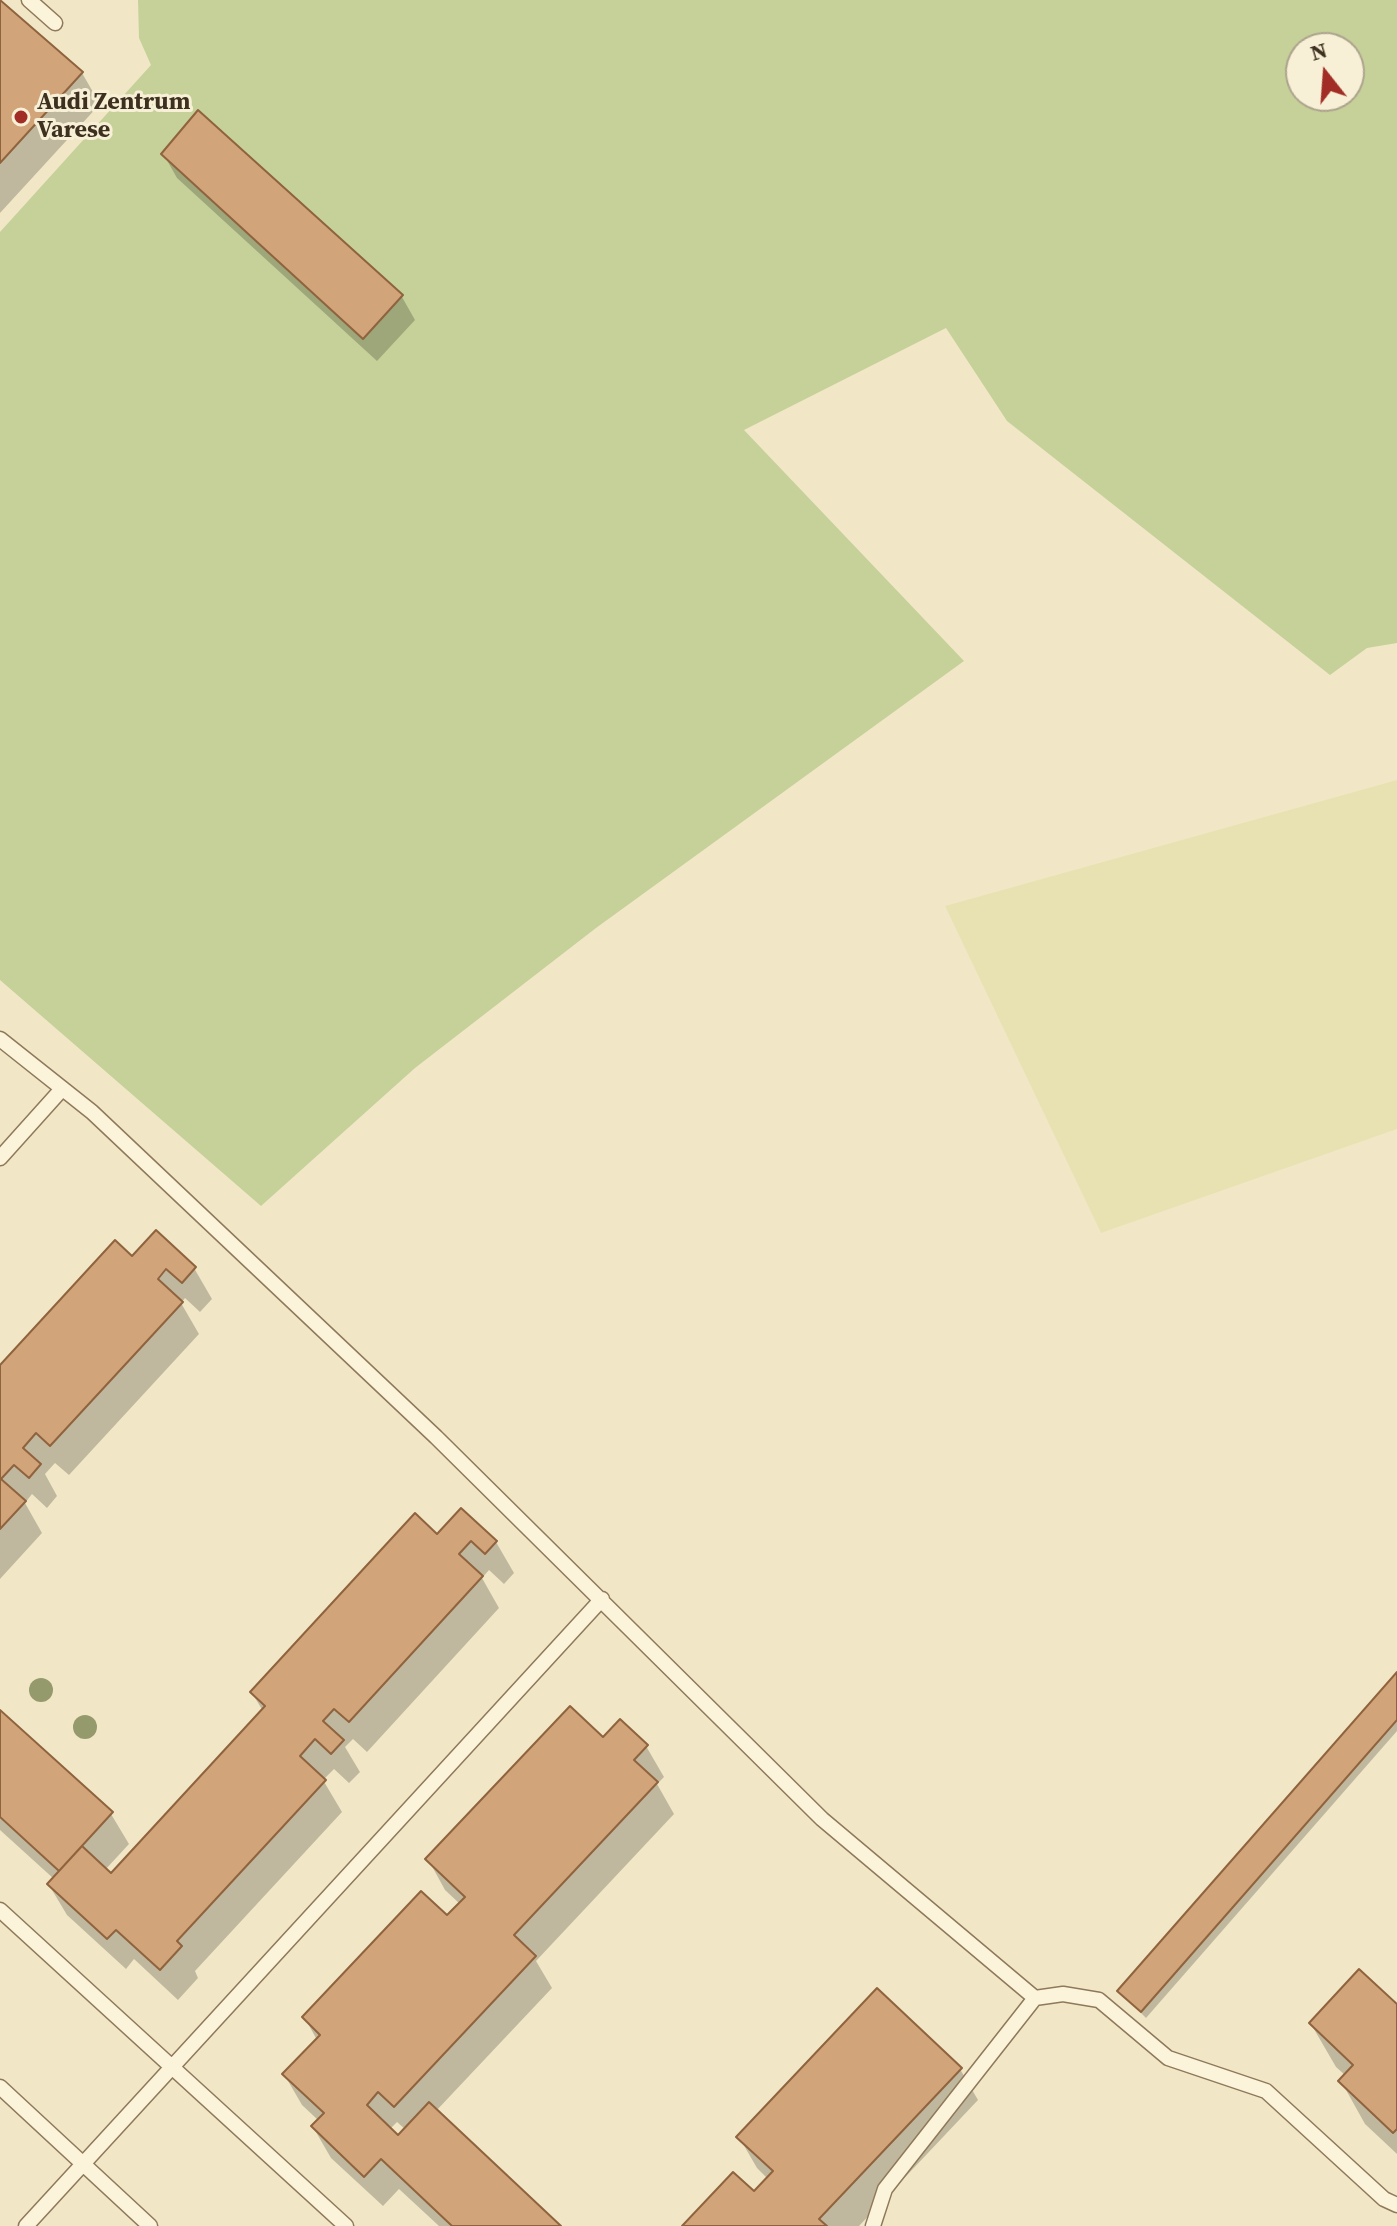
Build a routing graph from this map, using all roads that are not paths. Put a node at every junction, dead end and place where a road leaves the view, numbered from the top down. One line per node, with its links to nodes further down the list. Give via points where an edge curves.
1 (29, 0): 2 (lane)
2 (55, 23)
3 (0, 1039): 4 (lane)
4 (62, 1089): 5 (lane); 6 (lane)
5 (0, 1158)
6 (602, 1599): 8 (lane, via 822,1819); 9 (lane)
7 (0, 1910): 9 (lane)
8 (1035, 1998): 12 (lane, via 1063,1994 1099,2000 1168,2058 1266,2091 1384,2199); 16 (lane, via 885,2189)
9 (171, 2067): 11 (lane); 15 (lane)
10 (0, 2087): 11 (lane)
11 (83, 2164): 13 (lane); 14 (lane)
12 (1397, 2205)
13 (26, 2226)
14 (150, 2226)
15 (346, 2226)
16 (873, 2226)

